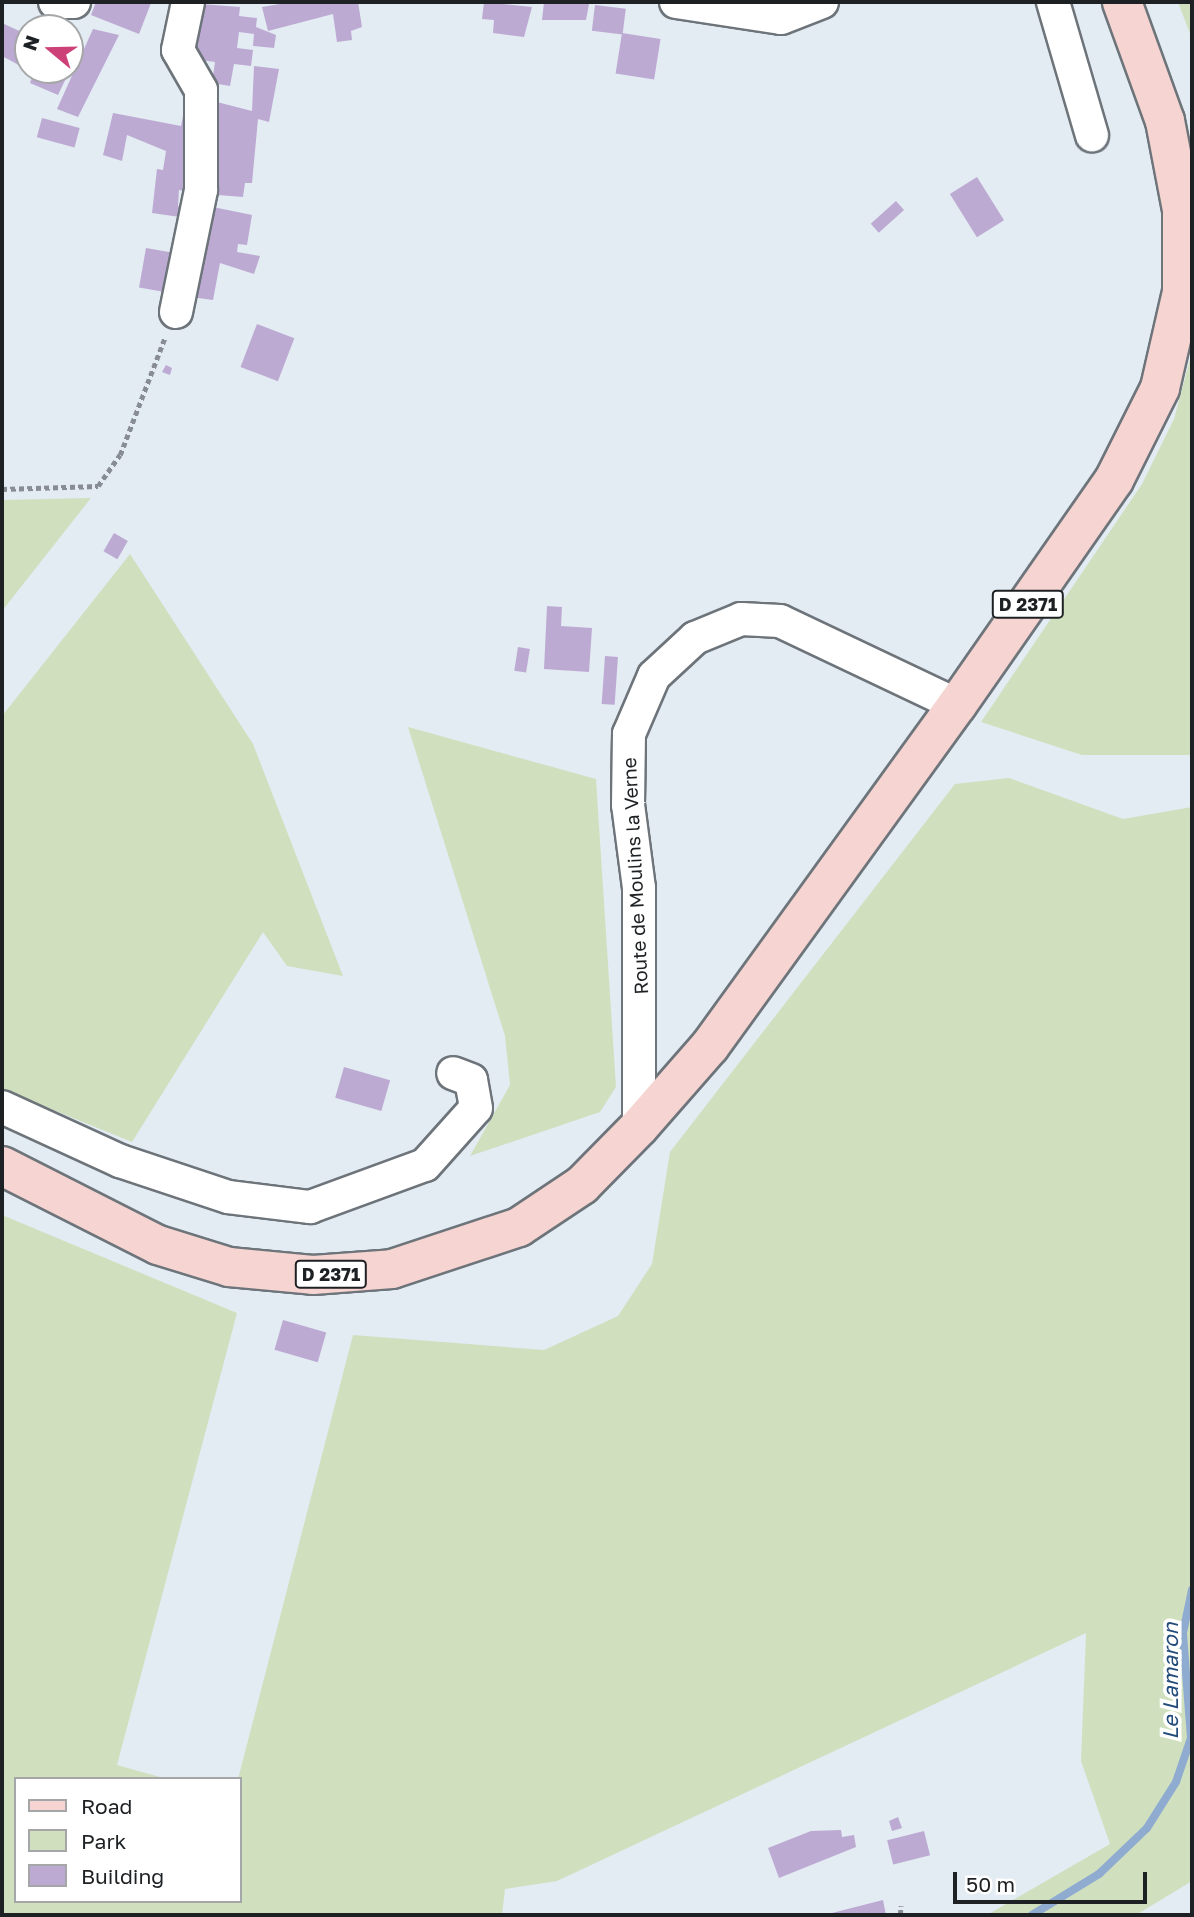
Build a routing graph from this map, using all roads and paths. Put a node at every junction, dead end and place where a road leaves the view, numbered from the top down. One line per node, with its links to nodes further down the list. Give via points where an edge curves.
1 (55, 2): 2 (street)
2 (74, 2)
3 (188, 2): 9 (street, via 178,50 201,90 201,190)
4 (676, 2): 5 (street, via 781,18)
5 (822, 2)
6 (1053, 2): 8 (street)
7 (1122, 2): 11 (main road, D 2371, via 1155,90 1179,187 1184,268 1175,337 1160,388 1114,480)
8 (1092, 135)
9 (176, 312): 10 (path, via 120,455 98,486)
10 (2, 489)
11 (957, 705): 14 (main road, D 2371, via 710,1046); 14 (street, Route de Moulins la Verne, via 780,621 741,619 695,638 654,676 629,734 628,805 639,888)
12 (453, 1073): 13 (street, via 471,1080 475,1108 425,1165 310,1207 228,1197 120,1161)
13 (2, 1107)
14 (639, 1127): 15 (main road, D 2371, via 582,1185 519,1227 392,1269 313,1275 229,1267 158,1245)
15 (2, 1166)
16 (901, 1906): 17 (path)
17 (900, 1915)

